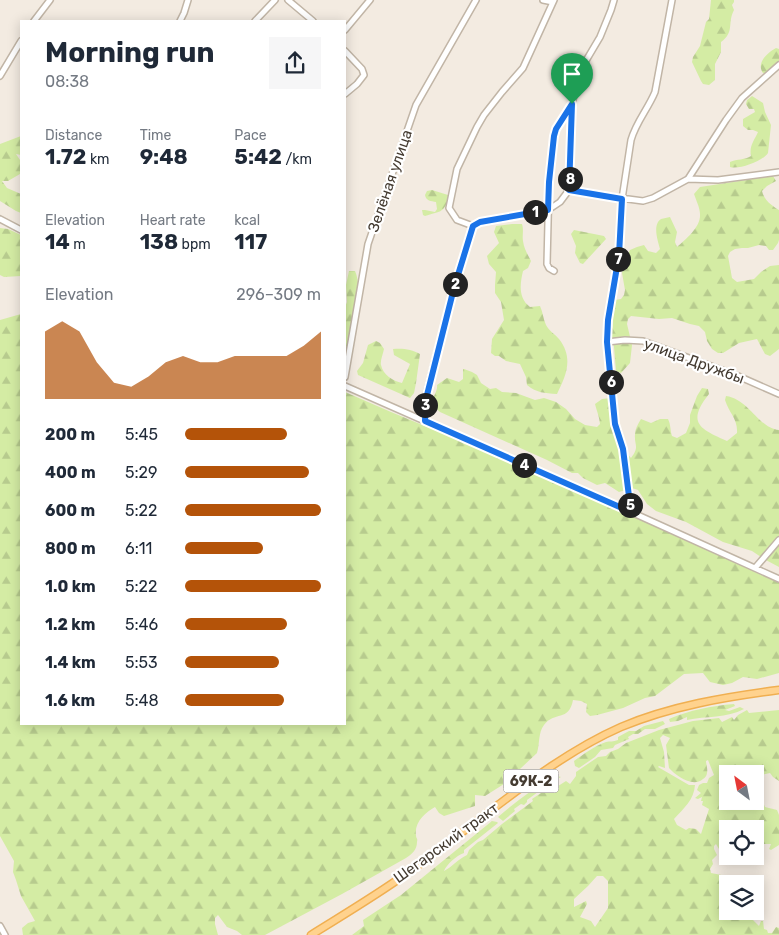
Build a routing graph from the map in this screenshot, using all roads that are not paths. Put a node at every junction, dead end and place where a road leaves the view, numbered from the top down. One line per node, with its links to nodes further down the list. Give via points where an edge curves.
1 (50, 0): 11 (street)
2 (188, 0): 12 (street)
3 (275, 0): 13 (street)
4 (288, 0): 14 (street)
5 (370, 0): 15 (street)
6 (476, 0): 32 (street, Зелёная улица, via 416,105 368,244)
7 (544, 0): 10 (street)
8 (614, 0): 21 (street, via 600,37 584,64)
9 (672, 0): 25 (street, via 655,92 634,131)
10 (554, 1): 28 (street, via 523,68 484,115 457,170 449,208 457,220)
11 (35, 20)
12 (180, 20)
13 (256, 20)
14 (312, 20)
15 (346, 29)
16 (20, 43): 19 (street)
17 (346, 52): 20 (street, via 364,75)
18 (779, 65): 23 (street, via 742,98)
19 (0, 76)
20 (346, 93)
21 (572, 104): 24 (street); 26 (street, via 554,136)
22 (779, 172): 23 (street, via 718,180)
23 (688, 179): 25 (street, via 648,200)
24 (569, 190): 25 (street); 26 (street, via 563,200)
25 (622, 199): 31 (street, via 619,255)
26 (548, 210): 28 (street); 30 (street, via 547,264)
27 (0, 219): 29 (street)
28 (473, 226): 35 (street, via 426,399)
29 (20, 229)
30 (554, 271)
31 (607, 342): 34 (street, улица Дружбы, via 643,341); 36 (street, via 615,424 623,449)
32 (346, 370)
33 (346, 386): 35 (street)
34 (779, 394)
35 (425, 421): 36 (street)
36 (631, 512): 38 (street)
37 (779, 540): 38 (street)
38 (755, 568): 39 (street)
39 (779, 579)
40 (779, 690): 43 (main road, Шегарский тракт / 69К-2, via 686,706 596,739 551,766 407,873)
41 (0, 926): 42 (street)
42 (5, 935)
43 (311, 935)

